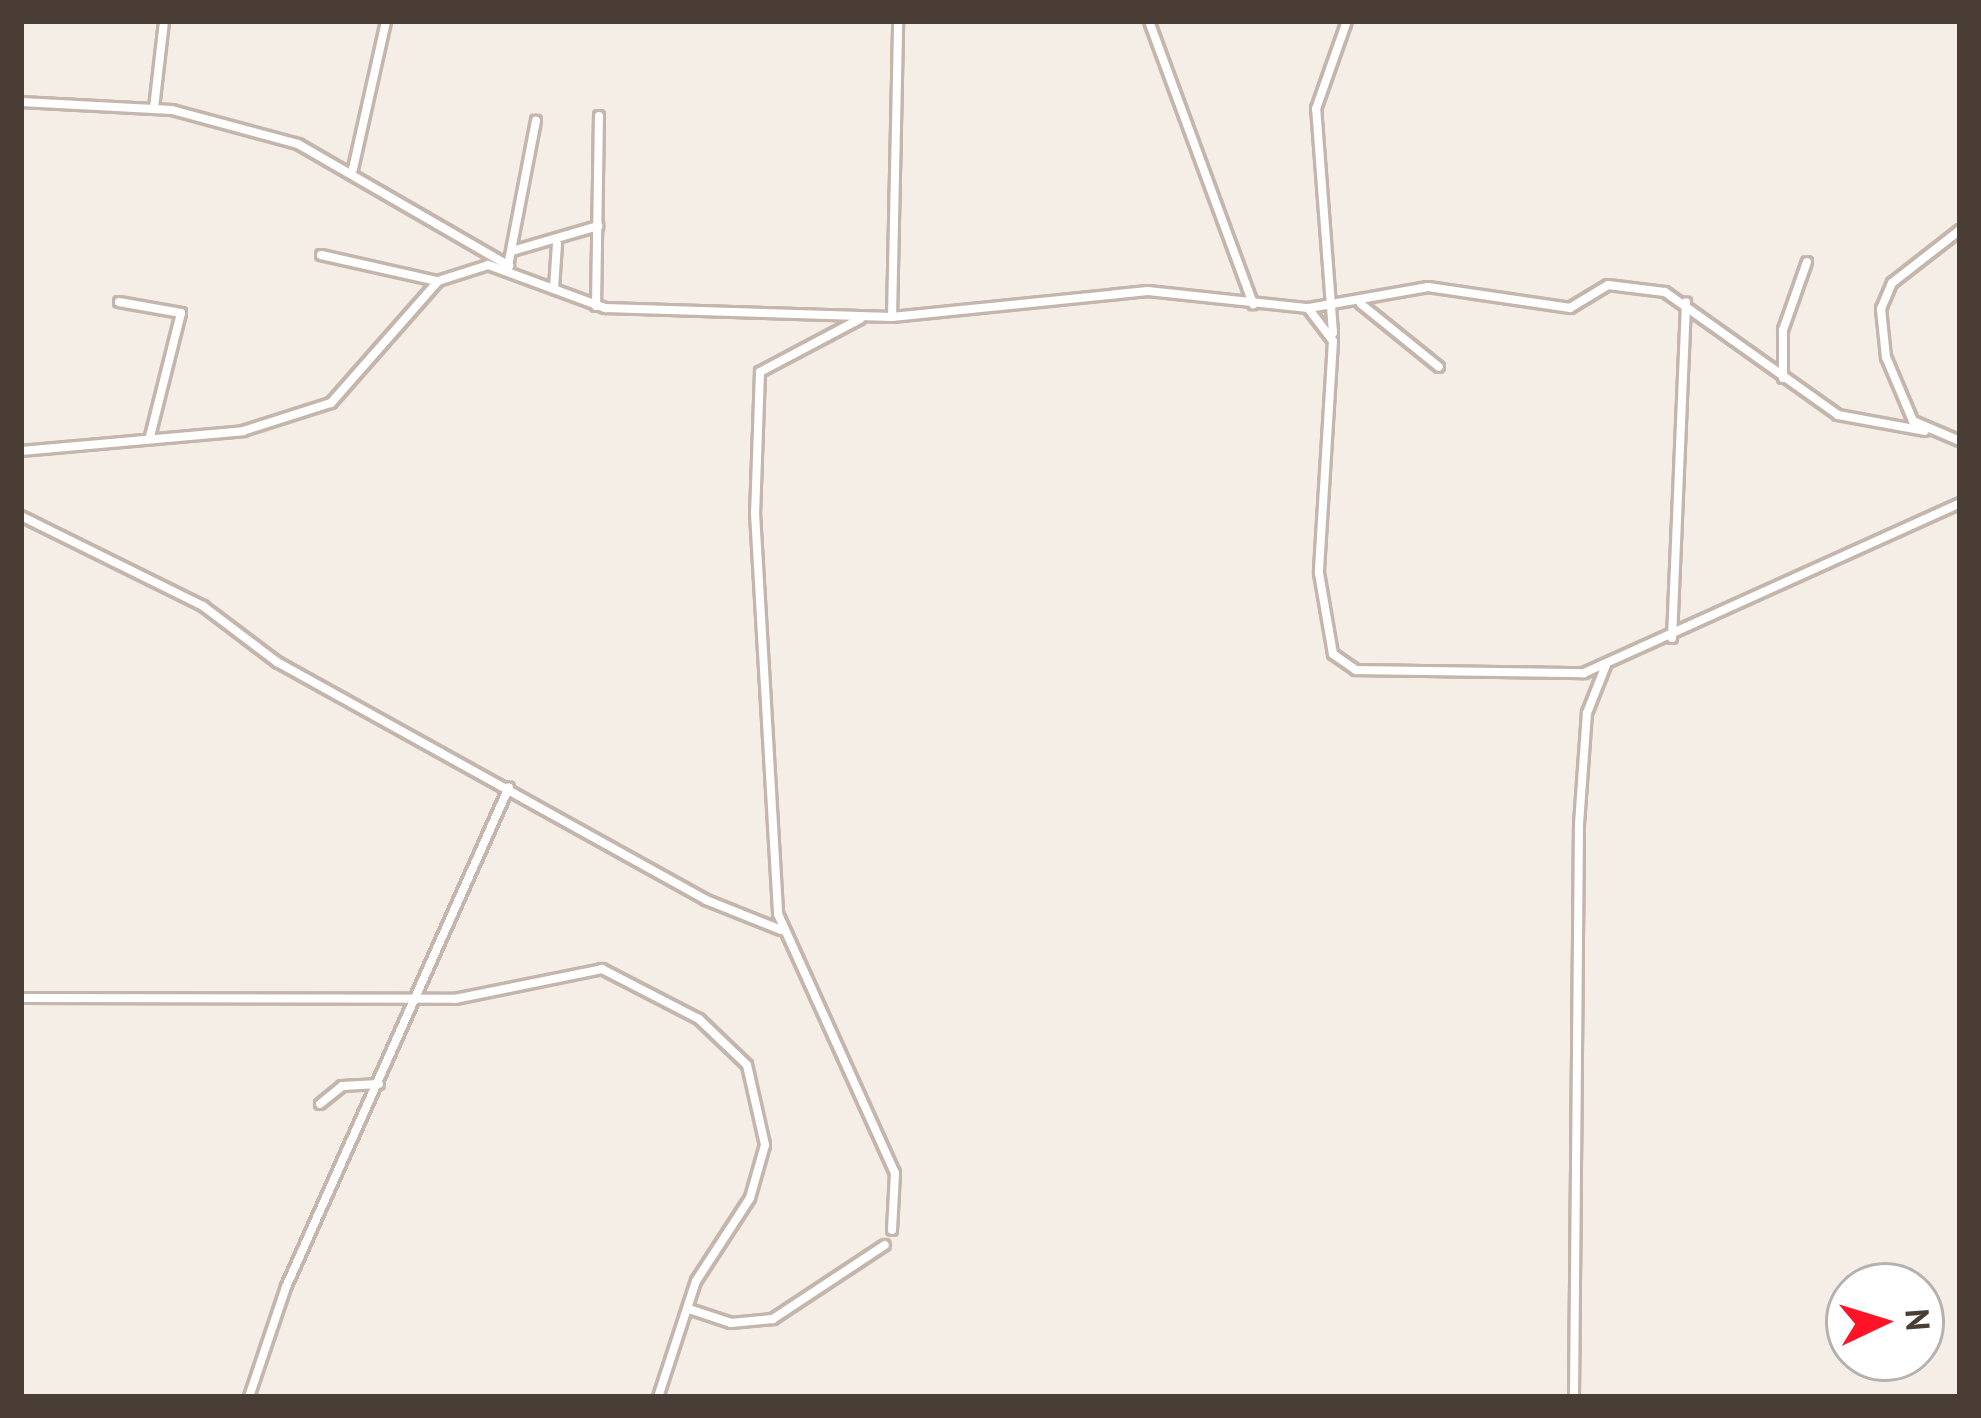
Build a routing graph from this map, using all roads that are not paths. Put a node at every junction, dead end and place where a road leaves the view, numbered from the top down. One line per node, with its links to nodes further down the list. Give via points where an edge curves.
1 (164, 21): 7 (street)
2 (386, 21): 10 (street)
3 (898, 21): 27 (street)
4 (1149, 21): 22 (street)
5 (1347, 21): 26 (street, via 1316,109)
6 (21, 102): 7 (street)
7 (154, 108): 10 (street)
8 (598, 116): 11 (street)
9 (536, 122): 14 (street)
10 (352, 169): 17 (street)
11 (599, 225): 13 (street); 24 (street)
12 (1960, 230): 32 (street, via 1892,283 1881,305 1886,358)
13 (557, 244): 14 (street); 19 (street)
14 (512, 251): 17 (street)
15 (321, 255): 18 (street)
16 (1807, 262): 31 (street, via 1783,330)
17 (510, 267): 18 (street); 19 (street)
18 (438, 281): 33 (street, via 332,403 243,430)
19 (554, 288): 24 (street)
20 (119, 302): 33 (street, via 181,313)
21 (1686, 302): 23 (street, via 1608,285 1574,308 1432,287); 31 (street); 38 (street)
22 (1253, 304): 25 (street); 27 (street, via 1142,291)
23 (1361, 304): 26 (street); 30 (street)
24 (596, 306): 28 (street)
25 (1308, 308): 26 (street); 29 (street)
26 (1338, 309): 29 (street)
27 (892, 317): 28 (street)
28 (862, 318): 41 (street, via 770,363 755,393)
29 (1333, 334): 39 (street, via 1333,445 1316,529 1335,659 1363,672 1509,676)
30 (1439, 367)
31 (1783, 379): 32 (street, via 1861,425)
32 (1925, 431): 34 (street)
33 (150, 436): 35 (street)
34 (1960, 441)
35 (21, 451)
36 (1960, 503): 38 (street)
37 (21, 516): 40 (street, via 203,606 277,662)
38 (1672, 638): 39 (street)
39 (1606, 664): 51 (street, via 1587,713 1579,824)
40 (509, 787): 41 (street, via 706,900); 42 (street)
41 (782, 930): 46 (street, via 895,1174)
42 (419, 994): 43 (street); 44 (street); 48 (street, via 455,999 613,970 743,1058 764,1117 762,1163)
43 (21, 998)
44 (379, 1084): 45 (street, via 342,1086); 49 (street)
45 (320, 1104)
46 (892, 1230)
47 (885, 1245): 48 (street, via 773,1319 731,1323)
48 (689, 1309): 50 (street)
49 (249, 1397)
50 (658, 1397)
51 (1574, 1397)

